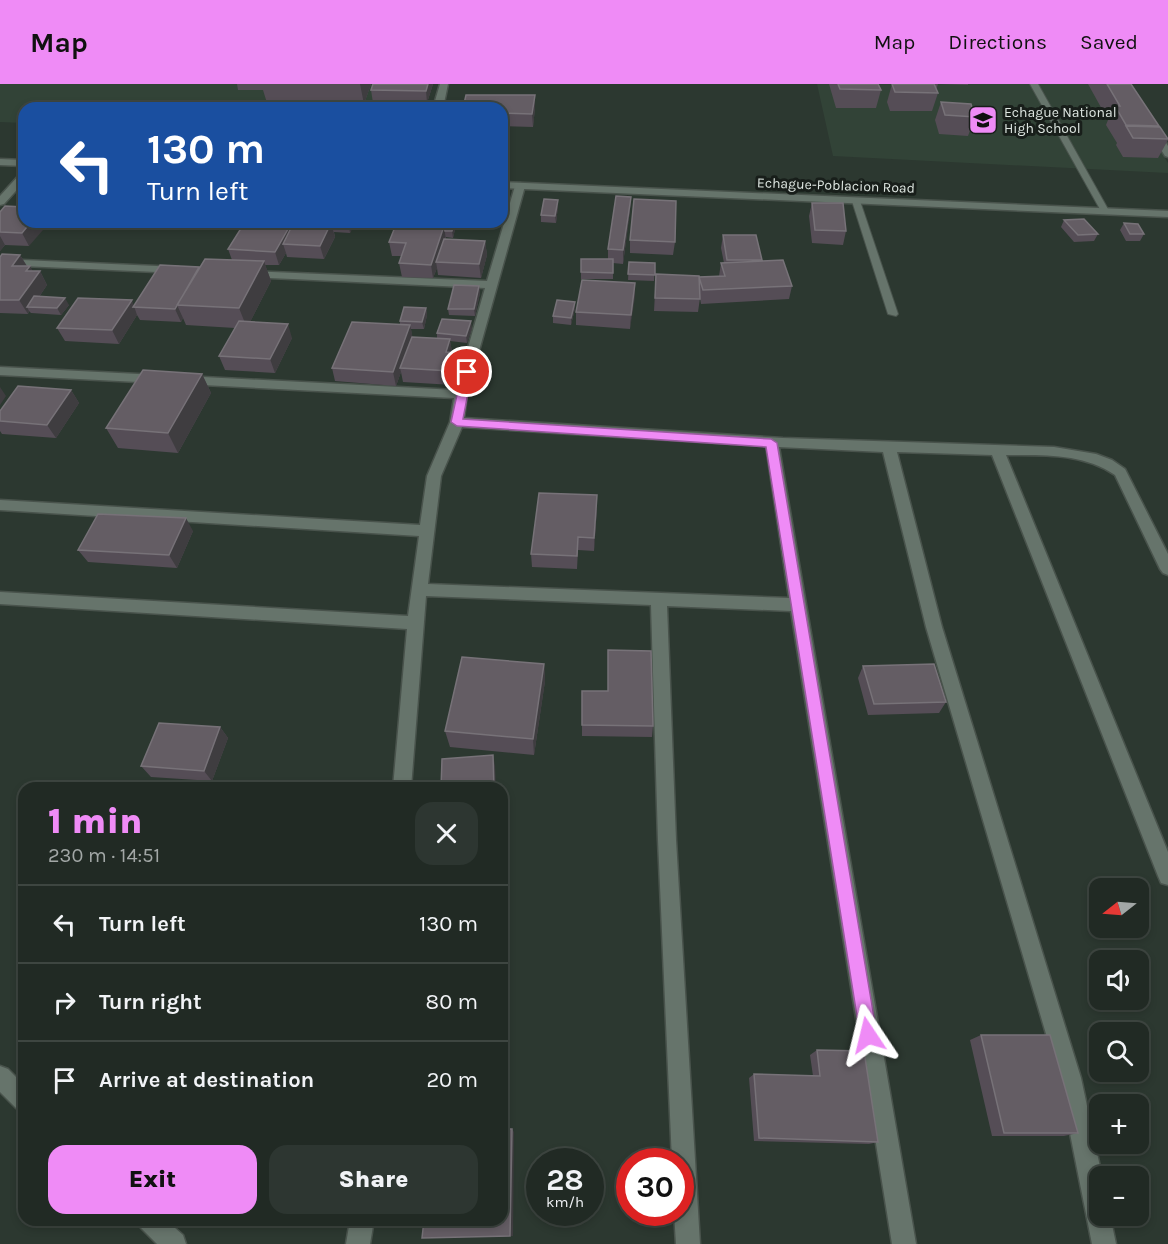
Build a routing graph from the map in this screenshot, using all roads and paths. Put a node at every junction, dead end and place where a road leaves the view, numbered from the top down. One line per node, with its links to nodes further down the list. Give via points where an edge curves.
1 (444, 84): 3 (street)
2 (1034, 84): 13 (lane)
3 (440, 102)
4 (1150, 124): 5 (street)
5 (1168, 154)
6 (0, 162): 7 (street)
7 (18, 163)
8 (18, 182): 12 (street)
9 (508, 185): 10 (street, Echague-Poblacion Road)
10 (520, 186): 11 (street, Echague-Poblacion Road); 15 (street)
11 (856, 201): 13 (street, Echague-Poblacion Road); 21 (lane)
12 (0, 202)
13 (1105, 211): 14 (street, Echague-Poblacion Road)
14 (1168, 214)
15 (508, 227)
16 (508, 228): 20 (street)
17 (0, 262): 18 (street)
18 (187, 271)
19 (234, 273): 20 (street)
20 (491, 285): 23 (street)
21 (894, 314)
22 (0, 371): 23 (street)
23 (461, 394): 24 (street)
24 (457, 422): 25 (street); 29 (street, via 434,476)
25 (771, 443): 26 (street); 34 (street)
26 (889, 448): 27 (street); 46 (street, via 934,627 1070,1078)
27 (997, 450): 30 (street, via 1081,454 1112,464 1120,472); 37 (street)
28 (0, 505): 29 (street)
29 (427, 531): 31 (street)
30 (1168, 569)
31 (419, 590): 33 (street); 35 (street)
32 (0, 598): 35 (street)
33 (659, 599): 34 (street); 44 (street)
34 (798, 605): 45 (street)
35 (415, 623): 36 (street)
36 (402, 782)
37 (1168, 876)
38 (0, 1077): 39 (street)
39 (18, 1094)
40 (155, 1226): 42 (street)
41 (361, 1226): 43 (street)
42 (174, 1244)
43 (358, 1244)
44 (688, 1244)
45 (904, 1244)
46 (1104, 1244)

